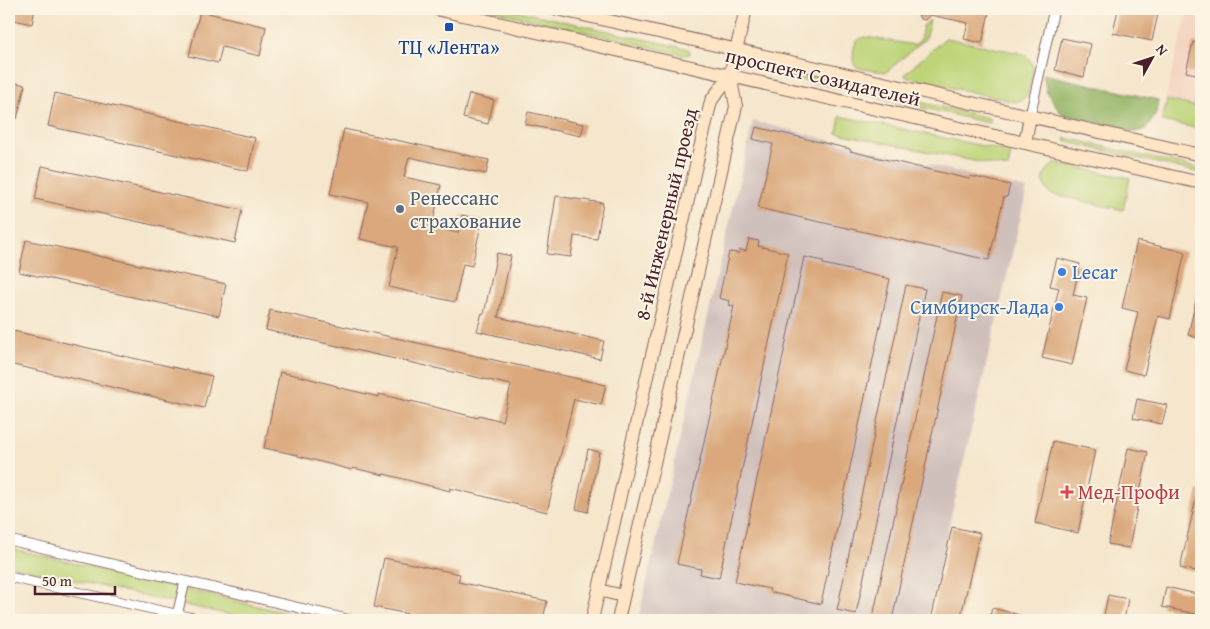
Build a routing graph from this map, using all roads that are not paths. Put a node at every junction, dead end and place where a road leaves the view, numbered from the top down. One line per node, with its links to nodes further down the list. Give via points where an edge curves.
1 (436, 9): 6 (main road, проспект Созидателей)
2 (557, 9): 5 (main road, проспект Созидателей)
3 (746, 9): 5 (main road)
4 (1054, 9): 7 (street)
5 (736, 49): 6 (main road); 7 (main road, проспект Созидателей)
6 (730, 75): 8 (main road, проспект Созидателей); 14 (main road, 8-й Инженерный проезд, via 711,101); 15 (main road, via 736,106)
7 (1030, 116): 8 (main road); 9 (main road, проспект Созидателей)
8 (1025, 143): 10 (main road, проспект Созидателей)
9 (1201, 155)
10 (1201, 183)
11 (9, 540): 13 (street)
12 (9, 577): 16 (street)
13 (181, 581): 16 (street); 18 (street)
14 (599, 590): 15 (main road); 19 (main road, 8-й Инженерный проезд)
15 (623, 596): 20 (main road)
16 (177, 615): 17 (street)
17 (202, 620)
18 (351, 620)
19 (592, 620)
20 (618, 620)

